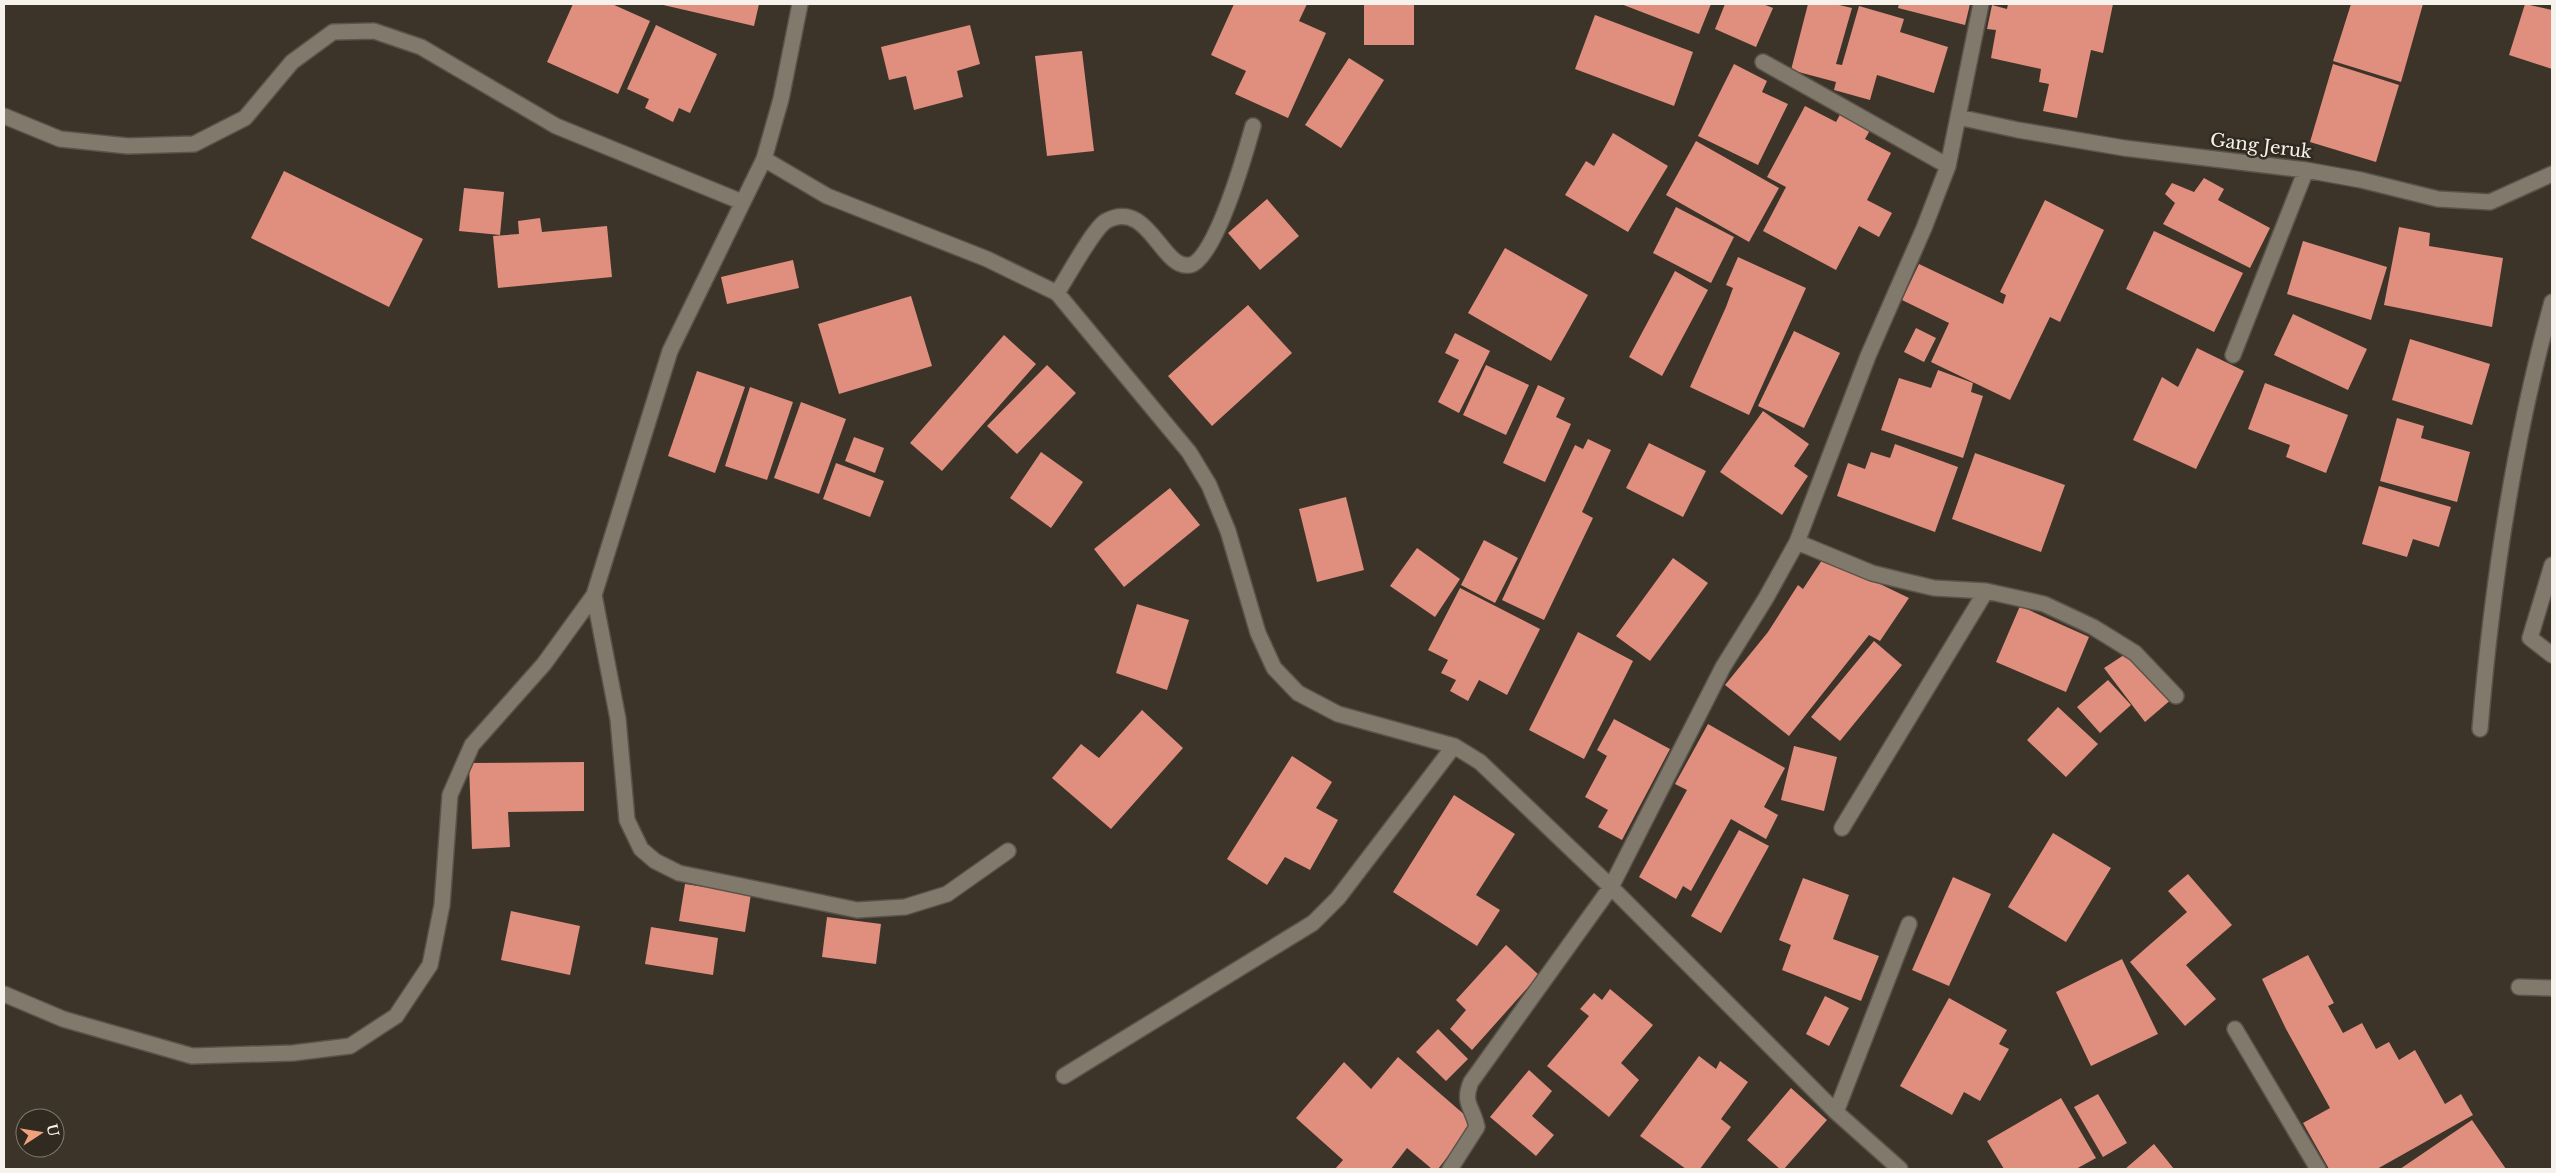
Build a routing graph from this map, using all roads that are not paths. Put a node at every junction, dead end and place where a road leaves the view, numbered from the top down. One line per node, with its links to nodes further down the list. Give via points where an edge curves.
1 (800, 4): 7 (street, via 781,99)
2 (1981, 4): 5 (street)
3 (1763, 62): 8 (street)
4 (4, 116): 11 (street, via 60,139 128,146 194,144 245,118 292,62 333,32 374,31 421,47 556,126)
5 (1958, 117): 8 (street); 9 (street, Gang Jeruk, via 2124,148)
6 (1253, 126): 12 (street, via 1227,209 1199,261 1189,266 1178,263 1150,231 1134,220 1118,216 1105,222 1096,232)
7 (764, 159): 11 (street); 12 (street, via 828,196 987,259)
8 (1948, 166): 15 (street, via 1868,356)
9 (2306, 170): 10 (street, Gang Jeruk, via 2438,199 2470,202 2490,202); 14 (street)
10 (2552, 174)
11 (742, 202): 18 (street, via 670,351)
12 (1057, 294): 22 (street, via 1189,452 1209,485 1228,531 1258,633 1274,668 1298,693 1338,714)
13 (2552, 302): 21 (street, via 2514,462 2488,630)
14 (2233, 355)
15 (1797, 542): 17 (street, via 1872,573 1934,588); 25 (street, via 1723,667)
16 (2552, 564): 19 (street, via 2530,638)
17 (1986, 591): 20 (street, via 2044,604 2093,627 2135,653); 23 (street)
18 (594, 595): 24 (street, via 618,719 627,820 641,849 656,861 679,873 857,910 905,907 947,894); 29 (street, via 544,664 472,745 450,795 442,905 430,965 396,1016 350,1046 292,1053 192,1056 63,1019)
19 (2552, 655)
20 (2176, 696)
21 (2480, 728)
22 (1454, 746): 25 (street, via 1480,762); 31 (street, via 1338,898 1313,923)
23 (1842, 828)
24 (1008, 852)
25 (1611, 887): 32 (street); 33 (street, via 1471,1082 1468,1107 1474,1114 1477,1127)
26 (1909, 924): 32 (street)
27 (2519, 987): 28 (street)
28 (2552, 988)
29 (4, 994)
30 (2235, 1029): 35 (street)
31 (1064, 1076)
32 (1836, 1112): 34 (street)
33 (1450, 1169)
34 (1900, 1169)
35 (2318, 1169)

